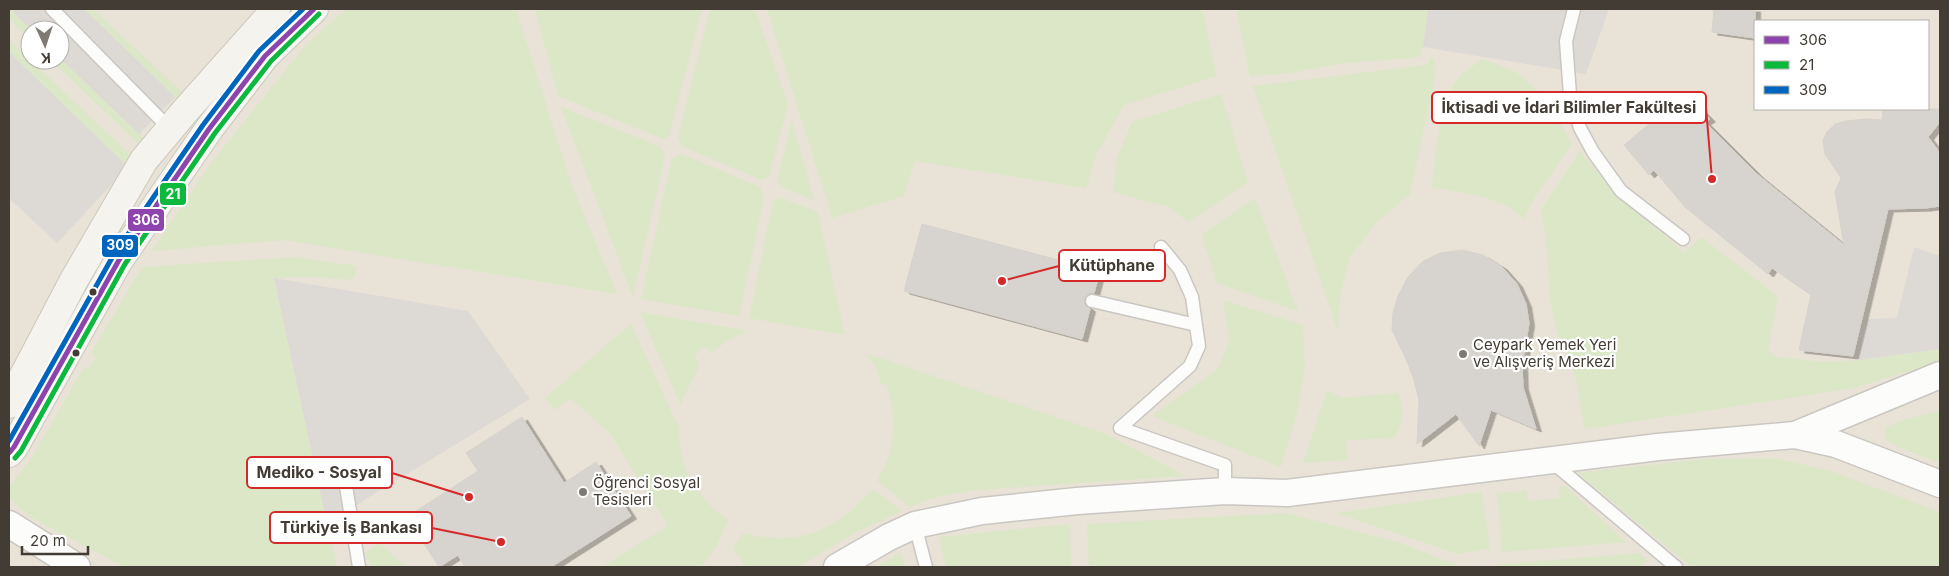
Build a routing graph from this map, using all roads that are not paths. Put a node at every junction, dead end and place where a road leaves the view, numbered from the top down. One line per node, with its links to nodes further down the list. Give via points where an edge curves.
1 (52, 9): 5 (lane)
2 (276, 9): 5 (street)
3 (314, 9): 13 (street, via 265,56 208,128 119,260)
4 (1574, 9): 6 (lane, via 1566,41 1570,95 1580,128 1592,152 1621,191)
5 (170, 129): 11 (street, via 144,160 74,280)
6 (1683, 239)
7 (1160, 247): 9 (lane, via 1180,270 1192,297)
8 (1092, 301): 9 (lane)
9 (1196, 325): 17 (lane, via 1199,346 1190,366 1120,428 1225,465)
10 (1940, 375): 12 (street)
11 (9, 404)
12 (1795, 434): 14 (street); 16 (street, via 1836,444)
13 (9, 453)
14 (1551, 460): 17 (street, via 1287,493); 24 (lane)
15 (345, 480): 21 (lane)
16 (1940, 484)
17 (1224, 491): 19 (street, via 982,511)
18 (9, 524): 20 (street)
19 (915, 525): 22 (street); 23 (lane)
20 (77, 567)
21 (359, 567)
22 (837, 567)
23 (926, 567)
24 (1676, 567)

